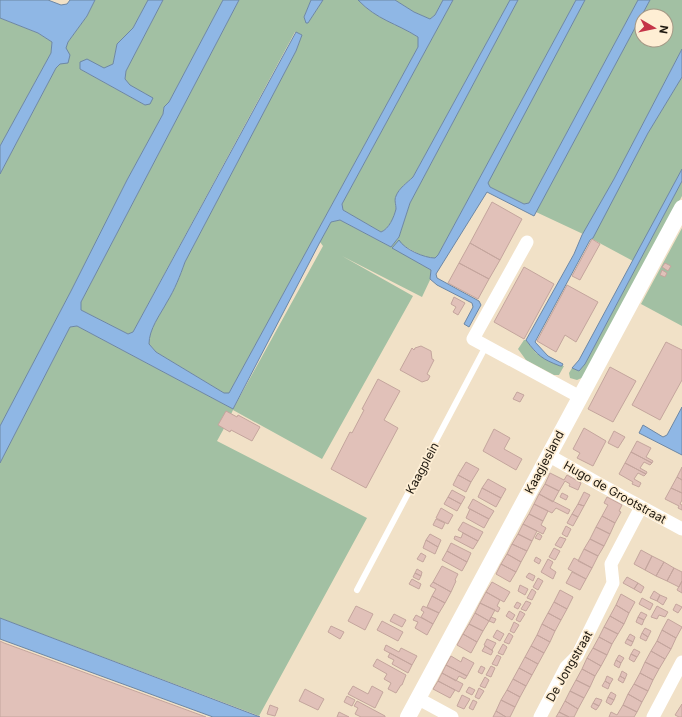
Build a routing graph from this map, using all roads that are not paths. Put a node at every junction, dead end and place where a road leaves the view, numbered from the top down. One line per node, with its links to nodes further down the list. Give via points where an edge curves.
1 (682, 208): 4 (street, Kaagjesland)
2 (527, 242): 3 (street, via 473,339)
3 (486, 346): 4 (street); 8 (lane, Kaagplein)
4 (580, 397): 5 (street, Kaagjesland)
5 (548, 455): 6 (street, Hugo de Grootstraat); 10 (street, Kaagjesland)
6 (641, 507): 7 (street, Hugo de Grootstraat); 13 (street, De Jongstraat, via 611,564 613,583 577,656 566,667)
7 (682, 529)
8 (358, 590)
9 (682, 662): 14 (street)
10 (417, 698): 11 (street, Kaagjesland); 12 (street)
11 (408, 717)
12 (452, 717)
13 (540, 717)
14 (653, 717)

